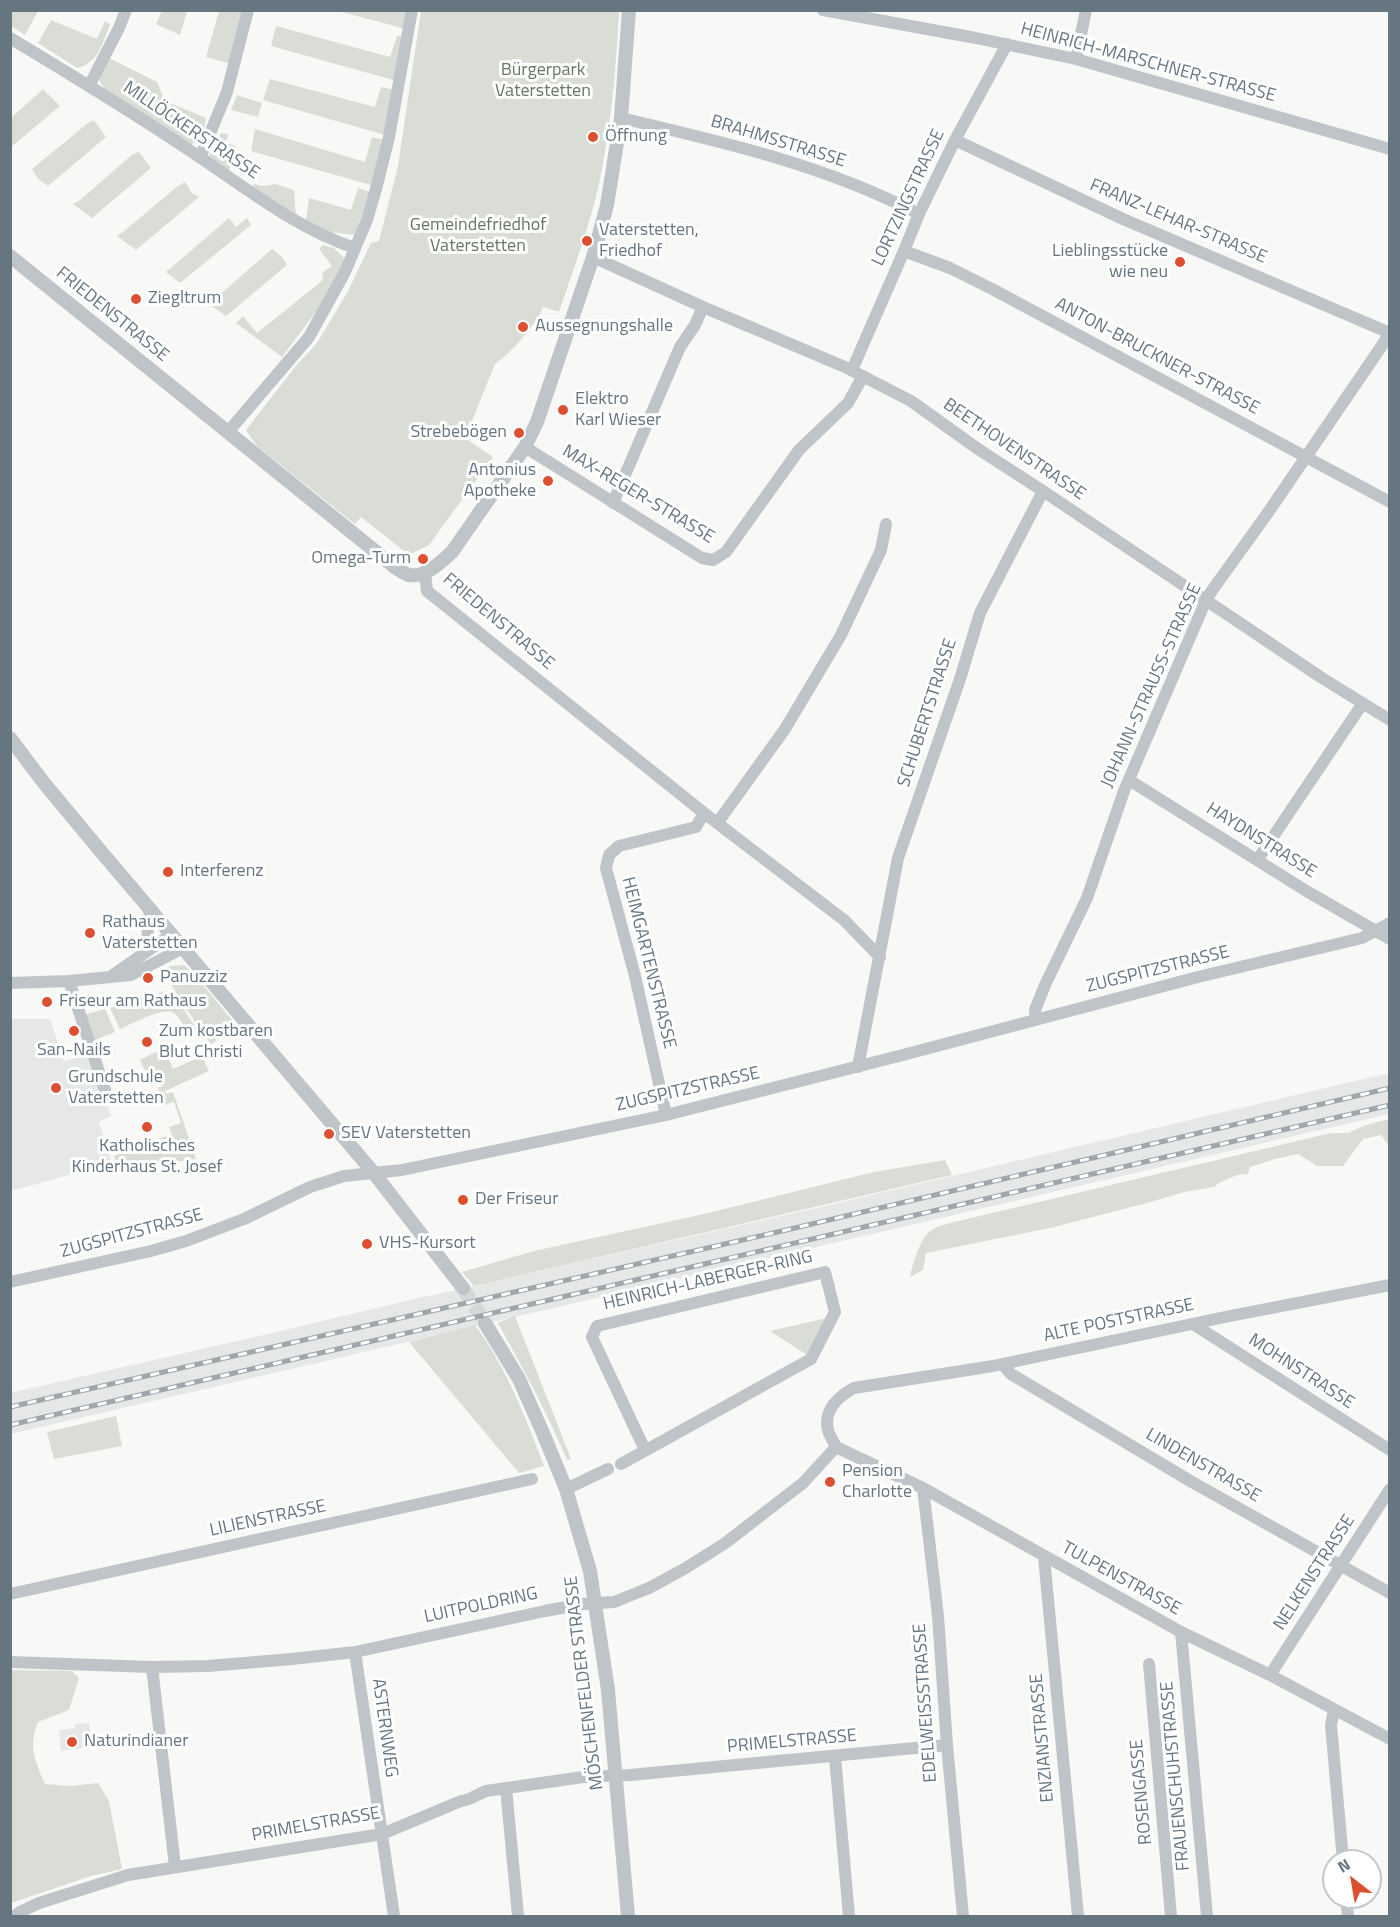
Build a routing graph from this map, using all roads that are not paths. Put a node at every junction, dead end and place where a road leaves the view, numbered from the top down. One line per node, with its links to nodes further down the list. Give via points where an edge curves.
1 (126, 10): 10 (street)
2 (248, 10): 14 (street, via 227,92)
3 (412, 10): 16 (street, via 389,137 367,220)
4 (630, 10): 11 (street)
5 (823, 10): 8 (street, HEINRICH-MARSCHNER-STRASSE)
6 (1086, 10): 9 (street)
7 (10, 38): 10 (street, MILLÖCKERSTRASSE)
8 (1007, 44): 9 (street, HEINRICH-MARSCHNER-STRASSE); 12 (street, LORTZINGSTRASSE)
9 (1076, 59): 13 (street, HEINRICH-MARSCHNER-STRASSE)
10 (89, 86): 14 (street, MILLÖCKERSTRASSE)
11 (621, 118): 15 (street, BRAHMSSTRASSE, via 743,147 839,178); 19 (street, via 609,197)
12 (955, 140): 15 (street, LORTZINGSTRASSE); 21 (street, FRANZ-LEHAR-STRASSE, via 1123,219)
13 (1389, 149)
14 (200, 158): 16 (street, MILLÖCKERSTRASSE, via 276,210)
15 (918, 214): 17 (street, LORTZINGSTRASSE)
16 (355, 248): 23 (street, via 309,337)
17 (904, 251): 22 (street, LORTZINGSTRASSE); 25 (street, ANTON-BRUCKNER-STRASSE, via 994,290)
18 (10, 255): 23 (street, FRIEDENSTRASSE)
19 (593, 257): 20 (street, BEETHOVENSTRASSE); 24 (street)
20 (703, 307): 22 (street, BEETHOVENSTRASSE); 28 (street, via 680,347)
21 (1389, 332): 25 (street, JOHANN-STRAUSS-STRASSE)
22 (857, 373): 26 (street, BEETHOVENSTRASSE, via 912,401); 28 (street, MAX-REGER-STRASSE, via 848,403 800,450 726,552 713,560 702,558)
23 (228, 432): 30 (street, FRIEDENSTRASSE, via 396,568 409,575)
24 (525, 447): 28 (street, MAX-REGER-STRASSE); 30 (street, via 452,552)
25 (1305, 457): 27 (street, ANTON-BRUCKNER-STRASSE); 31 (street, JOHANN-STRAUSS-STRASSE)
26 (1043, 491): 31 (street, BEETHOVENSTRASSE); 46 (street, SCHUBERTSTRASSE, via 980,614 898,858)
27 (1389, 501)
28 (613, 503)
29 (886, 525): 37 (street, via 881,550 841,636 785,729)
30 (425, 572): 36 (street, FRIEDENSTRASSE, via 427,591)
31 (1206, 600): 32 (street, BEETHOVENSTRASSE); 35 (street, JOHANN-STRAUSS-STRASSE)
32 (1363, 703): 33 (street, BEETHOVENSTRASSE); 38 (street)
33 (1389, 720)
34 (10, 738): 39 (street)
35 (1129, 780): 38 (street, HAYDNSTRASSE); 50 (street, JOHANN-STRAUSS-STRASSE, via 1088,898 1045,985 1035,1011)
36 (704, 813): 37 (street, FRIEDENSTRASSE); 53 (street, HEIMGARTENSTRASSE, via 696,827 619,846 609,855 606,868)
37 (718, 822): 46 (street, FRIEDENSTRASSE, via 844,920)
38 (1258, 859): 41 (street, HAYDNSTRASSE)
39 (150, 910): 42 (street); 45 (street)
40 (1389, 924): 41 (street, ZUGSPITZSTRASSE)
41 (1375, 932): 43 (street); 50 (street, ZUGSPITZSTRASSE)
42 (172, 934): 44 (street); 45 (street)
43 (1389, 939)
44 (183, 948): 47 (street, via 131,975); 54 (street)
45 (146, 951): 47 (street)
46 (880, 957): 51 (street)
47 (109, 977): 48 (street)
48 (69, 981): 49 (street); 52 (street)
49 (10, 983)
50 (1036, 1020): 51 (street, ZUGSPITZSTRASSE)
51 (858, 1067): 53 (street, ZUGSPITZSTRASSE)
52 (105, 1090)
53 (666, 1115): 54 (street, ZUGSPITZSTRASSE, via 402,1170)
54 (373, 1172): 55 (street, ZUGSPITZSTRASSE, via 310,1187 186,1241); 57 (street)
55 (10, 1282)
56 (1389, 1286): 59 (street, ALTE POSTSTRASSE)
57 (463, 1288)
58 (486, 1323): 69 (street, MÖSCHENFELDER STRASSE, via 519,1379)
59 (1193, 1324): 60 (street, ALTE POSTSTRASSE); 63 (street, MOHNSTRASSE)
60 (1002, 1364): 61 (street, ALTE POSTSTRASSE, via 854,1388 834,1402 828,1414 828,1430); 71 (street, LINDENSTRASSE, via 1011,1374 1192,1482)
61 (836, 1447): 67 (street, TULPENSTRASSE); 74 (street, LUITPOLDRING, via 803,1483 724,1544 643,1591 614,1602)
62 (645, 1450): 62 (street, HEINRICH-LABERGER-RING, via 592,1337 597,1326 825,1272 835,1312 811,1359); 64 (street, HEINRICH-LABERGER-RING)
63 (1389, 1450)
64 (621, 1464)
65 (608, 1469): 69 (street)
66 (532, 1479): 73 (street, LILIENSTRASSE)
67 (923, 1488): 70 (street, TULPENSTRASSE); 83 (street, EDELWEISSSTRASSE, via 938,1616)
68 (1389, 1489): 71 (street, NELKENSTRASSE)
69 (566, 1490): 74 (street, MÖSCHENFELDER STRASSE)
70 (1044, 1557): 75 (street, TULPENSTRASSE); 97 (street, ENZIANSTRASSE)
71 (1342, 1565): 72 (street, LINDENSTRASSE); 80 (street, NELKENSTRASSE)
72 (1389, 1593)
73 (10, 1594)
74 (596, 1603): 76 (street, LUITPOLDRING); 85 (street, MÖSCHENFELDER STRASSE)
75 (1181, 1632): 80 (street, TULPENSTRASSE); 90 (street, FRAUENSCHUHSTRASSE)
76 (355, 1652): 79 (street, LUITPOLDRING, via 208,1666); 87 (street, ASTERNWEG)
77 (10, 1662): 79 (street, LUITPOLDRING)
78 (1149, 1664): 98 (street, ROSENGASSE)
79 (152, 1667): 89 (street)
80 (1270, 1675): 81 (street, TULPENSTRASSE)
81 (1334, 1710): 82 (street, TULPENSTRASSE); 88 (street, via 1331,1725)
82 (1389, 1739)
83 (947, 1745): 84 (street, PRIMELSTRASSE); 96 (street, EDELWEISSSTRASSE)
84 (835, 1756): 85 (street, PRIMELSTRASSE); 95 (street)
85 (615, 1776): 86 (street, PRIMELSTRASSE); 94 (street, MÖSCHENFELDER STRASSE)
86 (506, 1788): 87 (street, PRIMELSTRASSE, via 476,1794); 93 (street)
87 (382, 1834): 89 (street, PRIMELSTRASSE); 92 (street, ASTERNWEG)
88 (1342, 1849)
89 (175, 1866): 91 (street, PRIMELSTRASSE, via 71,1892 39,1903)
90 (1205, 1916)
91 (15, 1917)
92 (394, 1917)
93 (518, 1917)
94 (628, 1917)
95 (849, 1917)
96 (963, 1917)
97 (1078, 1917)
98 (1171, 1917)

